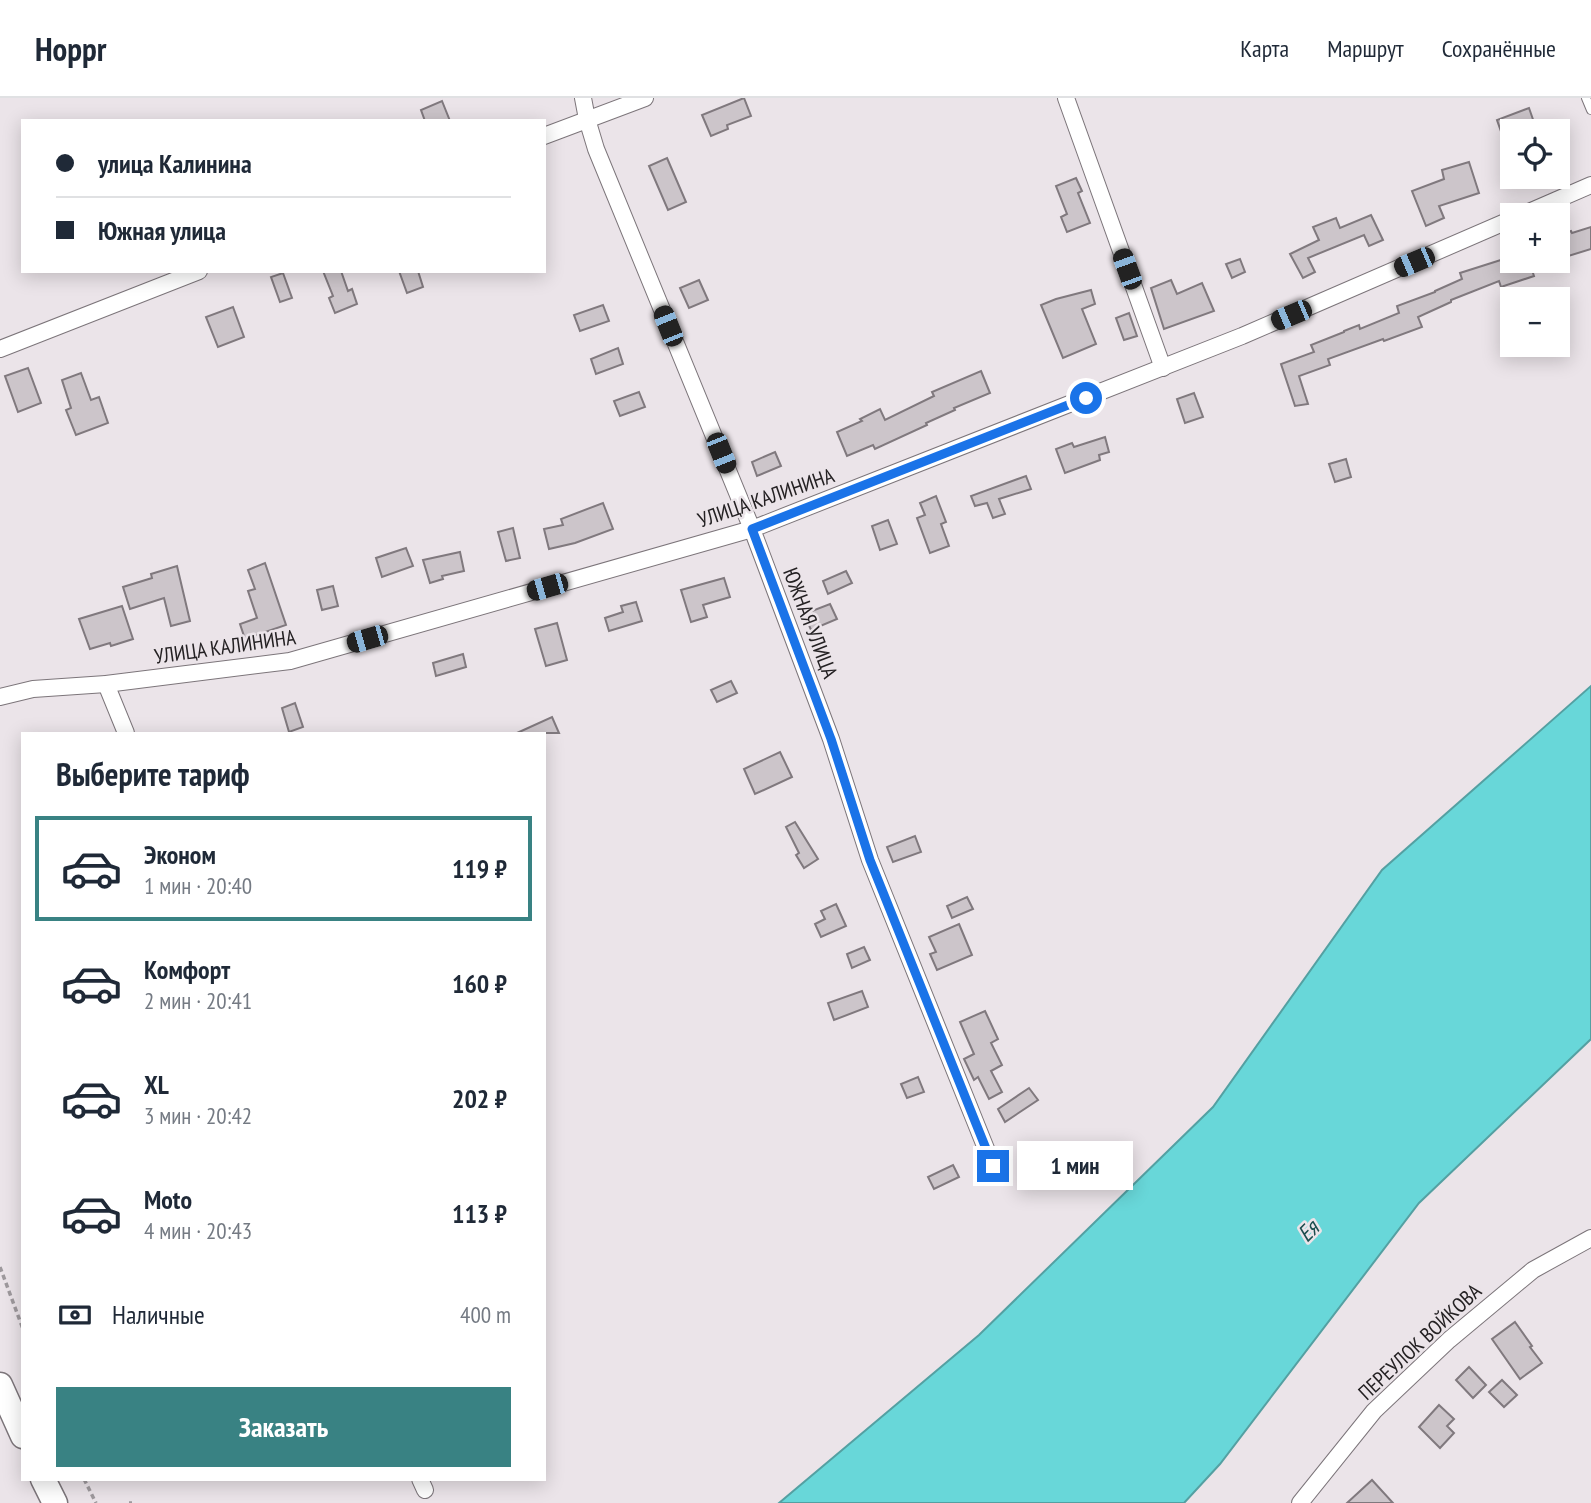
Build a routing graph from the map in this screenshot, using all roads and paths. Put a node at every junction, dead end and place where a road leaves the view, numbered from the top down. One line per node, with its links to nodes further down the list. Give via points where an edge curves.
1 (583, 98): 6 (street, ЮЖНАЯ УЛИЦА)
2 (645, 98): 6 (street)
3 (1066, 98): 13 (street)
4 (1587, 98): 5 (lane)
5 (1591, 110)
6 (587, 119): 7 (street); 14 (street, ЮЖНАЯ УЛИЦА)
7 (546, 135)
8 (1591, 185): 9 (street)
9 (1550, 203)
10 (1500, 224): 13 (street, УЛИЦА КАЛИНИНА)
11 (195, 273): 12 (street)
12 (0, 349)
13 (1163, 368): 14 (street, УЛИЦА КАЛИНИНА)
14 (752, 529): 15 (street, УЛИЦА КАЛИНИНА, via 290,661); 18 (street, ЮЖНАЯ УЛИЦА, via 831,739 870,860)
15 (106, 684): 16 (street, УЛИЦА КАЛИНИНА); 17 (street)
16 (0, 697)
17 (126, 732)
18 (993, 1166)
19 (1591, 1238): 28 (street, ПЕРЕУЛОК ВОЙКОВА, via 1533,1270 1449,1340 1374,1411)
20 (0, 1267): 21 (path)
21 (21, 1324)
22 (0, 1385): 23 (main road)
23 (21, 1432)
24 (44, 1481): 26 (main road)
25 (85, 1481): 27 (path)
26 (55, 1503)
27 (96, 1503)
28 (1300, 1503)

